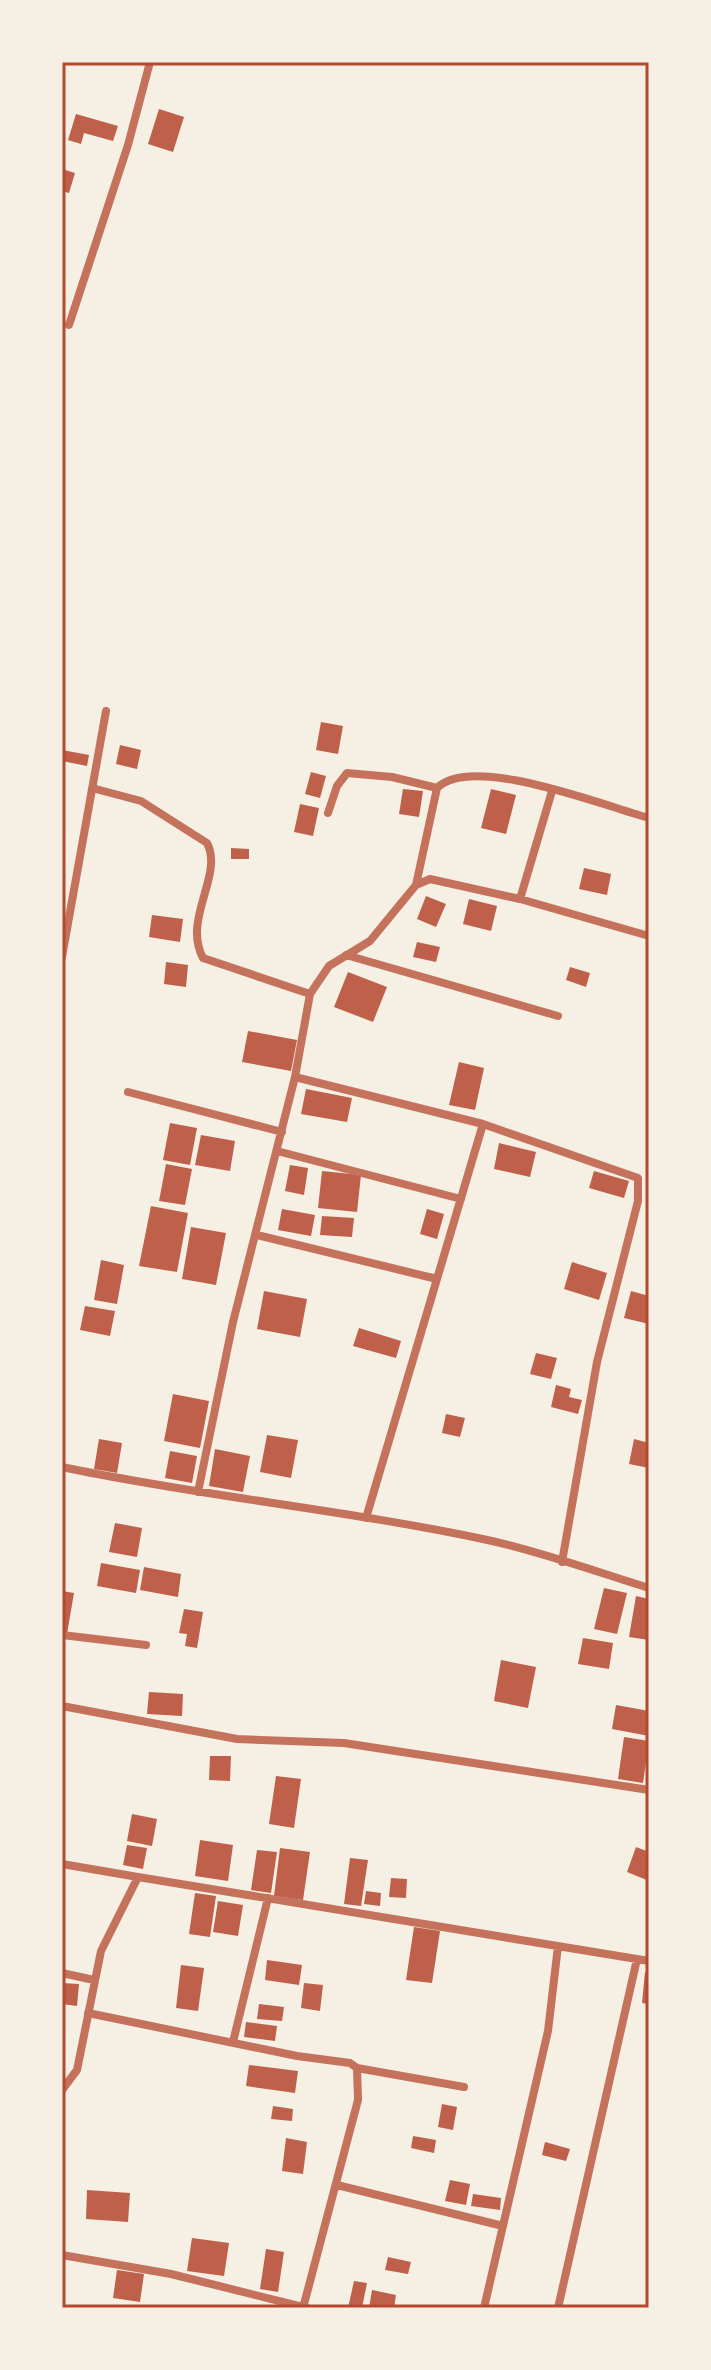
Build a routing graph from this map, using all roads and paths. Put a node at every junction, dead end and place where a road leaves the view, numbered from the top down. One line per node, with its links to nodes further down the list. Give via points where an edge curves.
1 (150, 62): 2 (street)
2 (69, 325)
3 (106, 711): 4 (street)
4 (92, 788): 13 (street); 14 (street, via 141,801 207,843 212,862 197,930 203,958)
5 (437, 788): 6 (street, via 444,781 475,775); 7 (street, via 347,773); 9 (street)
6 (552, 791): 8 (street); 10 (street)
7 (328, 813)
8 (649, 818)
9 (416, 885): 10 (street, via 430,879); 12 (street, via 370,941)
10 (520, 899): 11 (street)
11 (649, 936)
12 (346, 955): 14 (street, via 329,966); 15 (street)
13 (62, 957)
14 (310, 994): 16 (street)
15 (558, 1016)
16 (295, 1077): 18 (street); 19 (street)
17 (128, 1092): 19 (street)
18 (483, 1124): 21 (street); 27 (street, via 628,1173 638,1178 640,1187 597,1362)
19 (282, 1132): 20 (street)
20 (277, 1151): 21 (street); 22 (street)
21 (461, 1199): 23 (street)
22 (257, 1235): 23 (street); 25 (street)
23 (437, 1279): 26 (street)
24 (62, 1467): 25 (street)
25 (198, 1492): 26 (street)
26 (366, 1518): 27 (street, via 496,1542)
27 (562, 1562): 28 (street)
28 (649, 1588)
29 (62, 1635): 30 (street)
30 (146, 1645)
31 (62, 1706): 32 (street, via 237,1739 344,1743)
32 (649, 1790)
33 (62, 1864): 34 (street)
34 (138, 1877): 35 (street); 40 (street, via 107,1938)
35 (268, 1898): 36 (street); 42 (street)
36 (558, 1946): 37 (street); 47 (street, via 548,2031)
37 (637, 1959): 38 (street); 51 (street)
38 (649, 1961)
39 (62, 1973): 40 (street)
40 (94, 1980): 41 (street)
41 (88, 2013): 42 (street); 45 (street, via 77,2070)
42 (233, 2042): 43 (street)
43 (357, 2068): 44 (street); 46 (street, via 358,2100)
44 (464, 2087)
45 (62, 2090)
46 (337, 2185): 47 (street); 49 (street)
47 (503, 2226): 50 (street)
48 (62, 2255): 49 (street, via 171,2274)
49 (305, 2308)
50 (484, 2308)
51 (558, 2308)

